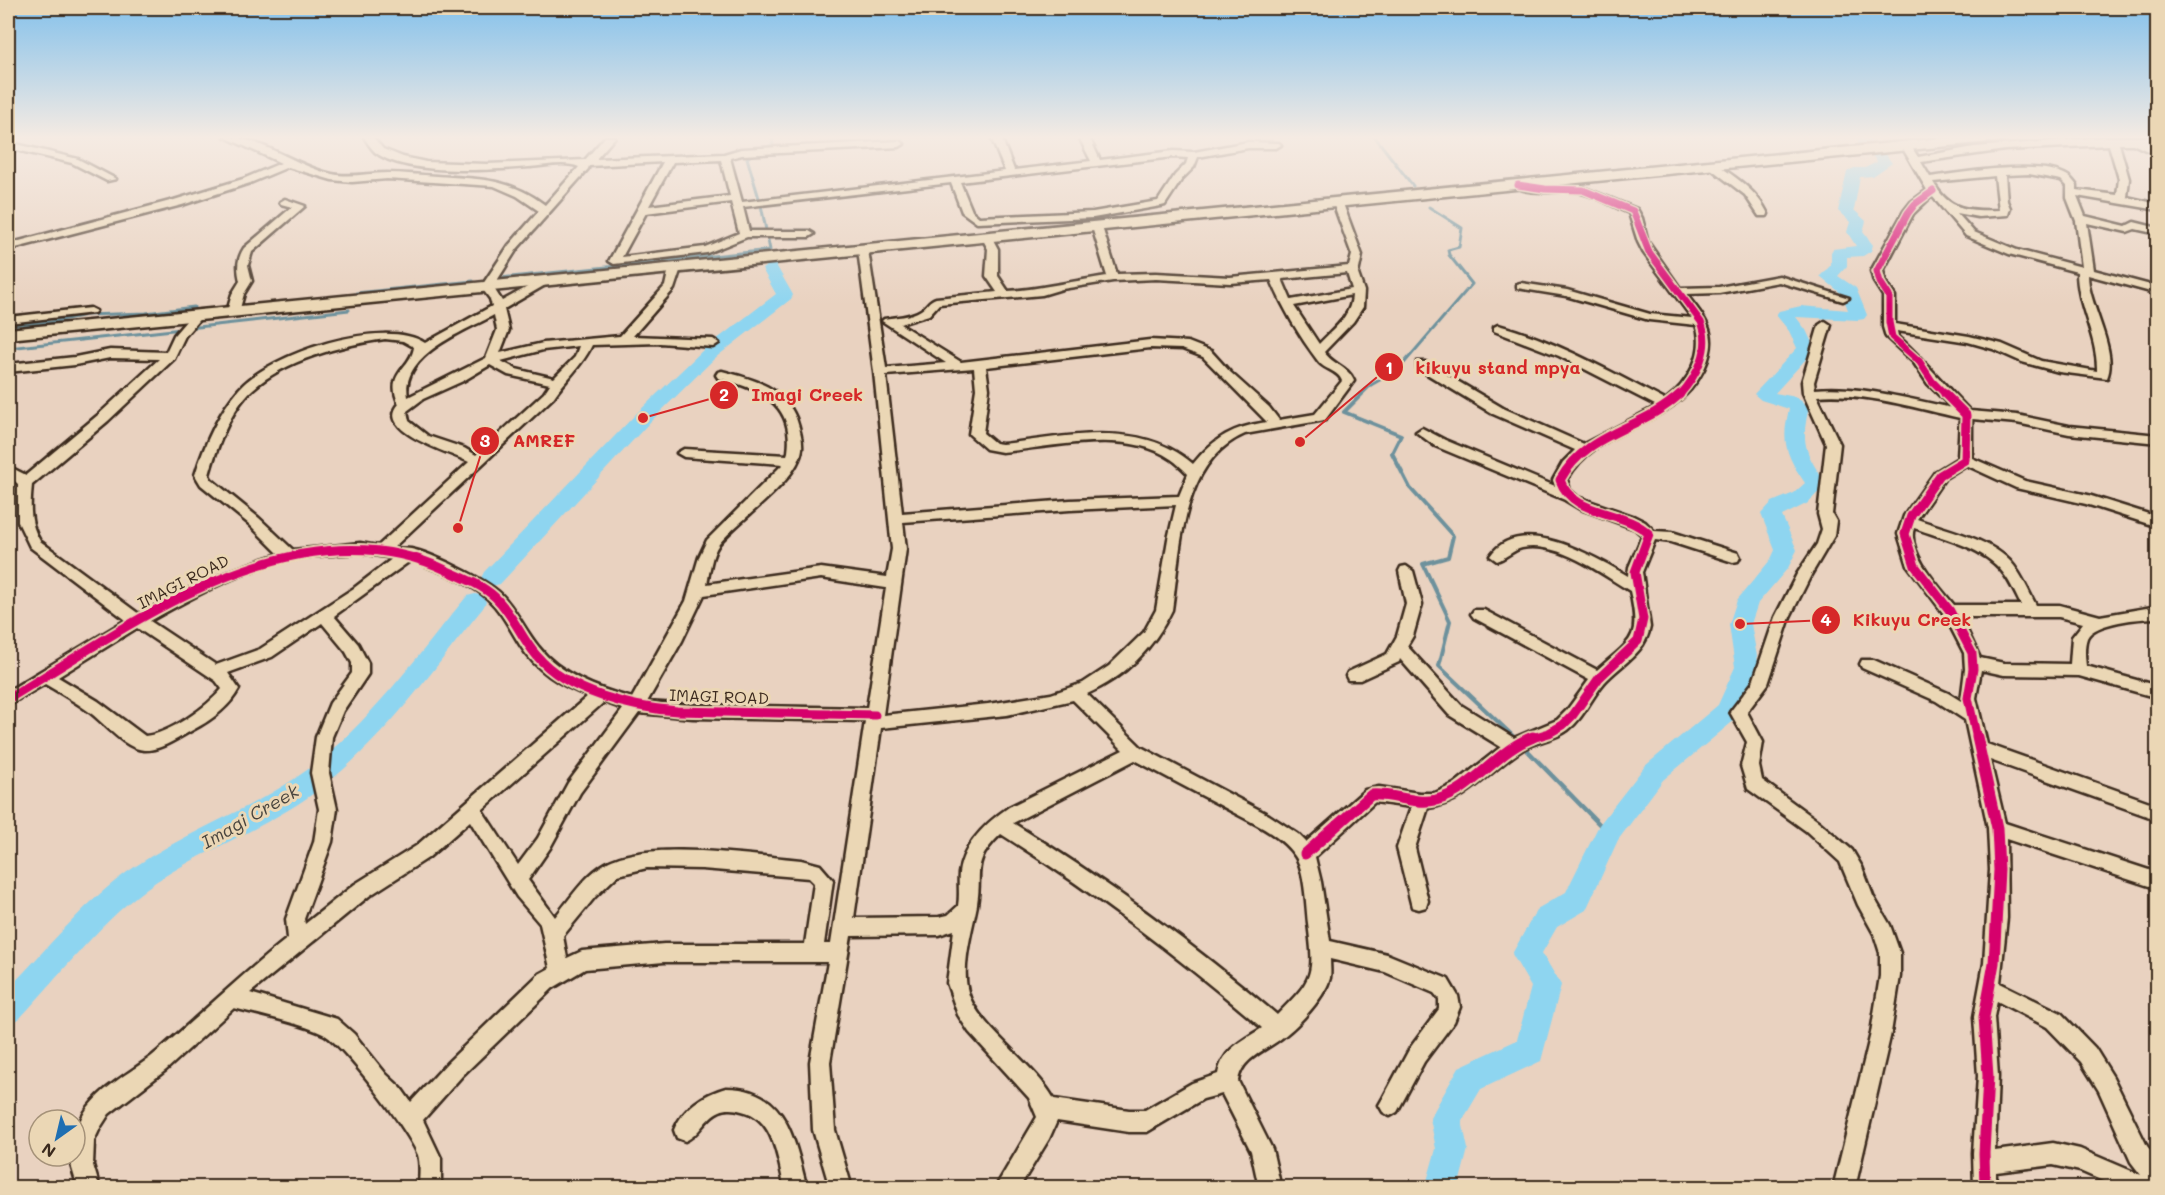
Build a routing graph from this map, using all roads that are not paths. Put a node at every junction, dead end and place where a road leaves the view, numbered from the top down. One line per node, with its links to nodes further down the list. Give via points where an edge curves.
1 (2071, 192): 27 (street)
2 (209, 193): 33 (street)
3 (517, 193): 24 (street)
4 (560, 193): 24 (street)
5 (651, 193): 25 (street)
6 (735, 193): 20 (street)
7 (828, 193): 20 (street)
8 (960, 193): 28 (street, via 967,212 977,220)
9 (1168, 193): 28 (street, via 1161,203)
10 (1440, 193): 21 (highway)
11 (1590, 193): 44 (street, via 1633,211 1643,241)
12 (1749, 193): 26 (street)
13 (1924, 193): 58 (street, via 1878,266 1878,276 1889,296)
14 (1936, 193): 22 (street)
15 (2001, 193): 22 (street, via 2004,213 1978,214)
16 (2077, 193): 18 (street)
17 (2123, 193): 18 (street)
18 (2122, 199): 23 (street)
19 (285, 202): 51 (street, via 300,206 243,257 246,281)
20 (737, 202): 25 (street); 30 (street)
21 (1338, 203): 28 (highway); 36 (street, via 1357,255)
22 (1946, 207): 37 (street, via 1977,238)
23 (2157, 207)
24 (544, 210): 42 (street)
25 (642, 210): 30 (street, via 614,261 707,250)
26 (1763, 213)
27 (2079, 218): 29 (street); 37 (street)
28 (1095, 223): 32 (highway); 39 (street)
29 (2157, 231)
30 (745, 234): 31 (street)
31 (809, 234)
32 (987, 238): 34 (highway); 46 (street, via 993,249 992,276)
33 (8, 247)
34 (863, 250): 35 (highway); 52 (street)
35 (675, 268): 40 (highway); 61 (street, via 670,287)
36 (1353, 269): 38 (street); 43 (street)
37 (2085, 271): 45 (street); 58 (street, via 2082,292 2100,346 2103,375 2042,364 1996,346 1953,336)
38 (1275, 276): 39 (street, via 1230,280); 48 (street)
39 (1113, 278): 46 (street, via 1042,292)
40 (546, 281): 42 (highway); 49 (street)
41 (1521, 286): 55 (street, via 1567,293 1649,318)
42 (487, 287): 49 (street); 51 (highway)
43 (1358, 291): 48 (street); 64 (street, via 1358,307 1353,315)
44 (1679, 291): 47 (street, via 1719,290 1779,279); 55 (street)
45 (2157, 291)
46 (1004, 294): 56 (street, via 936,301 925,314)
47 (1843, 298)
48 (1287, 304): 64 (street)
49 (498, 307): 65 (street); 67 (street, via 503,330)
50 (90, 311): 54 (street)
51 (233, 312): 53 (highway)
52 (872, 312): 56 (street); 72 (street)
53 (197, 315): 60 (highway); 66 (street, via 180,335)
54 (8, 320)
55 (1701, 322): 77 (street, via 1707,340 1703,355 1684,390)
56 (890, 323): 69 (street)
57 (1825, 325): 75 (street, via 1811,367)
58 (1889, 327): 78 (street, via 1895,341 1919,361 1932,381)
59 (1498, 329): 77 (street, via 1567,354)
60 (8, 334)
61 (622, 341): 62 (street); 63 (street)
62 (587, 342): 67 (street, via 544,346); 74 (street, via 580,358)
63 (713, 344)
64 (1319, 350): 79 (street, via 1324,361 1347,376 1348,381 1320,417)
65 (420, 351): 76 (street, via 404,374 400,397); 98 (street, via 416,341 391,335 330,345 261,378 241,394 202,475)
66 (170, 356): 71 (street, via 110,354); 89 (street)
67 (490, 360): 74 (street, via 512,372); 76 (street)
68 (979, 364): 69 (street); 79 (street, via 1119,347 1184,345 1207,354); 88 (street, via 983,377 976,434 992,446 1137,440 1174,453)
69 (958, 365): 72 (street)
70 (1421, 365): 82 (street, via 1498,411)
71 (8, 368)
72 (880, 372): 92 (street)
73 (722, 375): 84 (street, via 767,389 779,398 793,430 795,450)
74 (557, 382): 86 (street, via 549,395)
75 (1809, 393): 78 (street, via 1831,391 1874,396); 163 (street, via 1833,444 1825,514 1830,527 1777,632 1756,694 1738,712 1755,742 1750,766 1754,784 1846,856 1890,953 1881,1033)
76 (406, 405): 86 (street, via 401,410 401,419 423,440 459,451)
77 (1667, 406): 82 (street)
78 (1966, 416): 81 (street, via 2017,419 2069,430); 85 (street)
79 (1276, 425): 88 (street, via 1230,436 1207,454)
80 (1422, 432): 90 (street)
81 (2157, 439)
82 (1585, 449): 90 (street, via 1562,476)
83 (684, 453): 84 (street)
84 (791, 460): 104 (street, via 712,543)
85 (1965, 460): 93 (street, via 1940,475); 94 (street, via 2021,485 2088,500)
86 (478, 462): 96 (street)
87 (8, 470): 89 (street)
88 (1194, 472): 91 (street, IMAGI ROAD)
89 (25, 483): 110 (street, via 25,531 35,544)
90 (1566, 496): 95 (street, via 1635,523)
91 (1185, 500): 92 (street); 121 (street, IMAGI ROAD, via 1159,624 1127,660)
92 (896, 518): 102 (street, via 899,549)
93 (1909, 521): 105 (street, via 1991,555 2003,564); 106 (street, via 1905,534 1912,560)
94 (2157, 522)
95 (1649, 534): 100 (street, via 1672,537); 103 (street, via 1636,567)
96 (382, 550): 97 (street, IMAGI ROAD); 98 (street, IMAGI ROAD, via 335,548)
97 (409, 554): 109 (street); 122 (street, IMAGI ROAD, via 454,570 498,598 547,667)
98 (289, 555): 110 (street, IMAGI ROAD, via 226,574)
99 (1497, 556): 103 (street, via 1521,543 1565,549)
100 (1733, 558)
101 (1406, 571): 112 (street, via 1414,604)
102 (894, 583): 104 (street, via 821,573); 126 (street)
103 (1638, 589): 119 (street, via 1641,636)
104 (699, 590): 124 (street)
105 (2032, 611): 106 (street); 111 (street, via 2069,612)
106 (1950, 612): 113 (street, via 1968,642)
107 (2157, 612): 111 (street)
108 (1479, 614): 119 (street)
109 (324, 615): 116 (street, via 266,653); 142 (street, via 352,648 360,663 360,674 336,708 324,736 321,773 328,808 323,842 295,919)
110 (138, 621): 116 (street); 118 (street, IMAGI ROAD)
111 (2097, 621): 115 (street, via 2083,629 2078,639)
112 (1399, 647): 117 (street, via 1393,658); 127 (street, via 1455,710)
113 (1973, 662): 115 (street, via 2004,669); 125 (street, via 1968,690)
114 (1868, 664): 125 (street, via 1942,697)
115 (2079, 670): 120 (street)
116 (215, 672): 118 (street, via 231,689 225,698 195,721 146,743 134,740 113,720)
117 (1354, 676)
118 (45, 677): 123 (street, IMAGI ROAD)
119 (1599, 678): 127 (street, via 1564,724 1548,735)
120 (2157, 692)
121 (1076, 693): 126 (street, IMAGI ROAD, via 1006,708); 129 (street)
122 (603, 694): 124 (street, IMAGI ROAD); 131 (street)
123 (8, 699)
124 (636, 705): 126 (street, IMAGI ROAD, via 670,711); 136 (street, via 574,788 544,843)
125 (1971, 716): 128 (street)
126 (875, 718): 140 (street)
127 (1515, 747): 130 (street, via 1453,793)
128 (1980, 749): 132 (street); 134 (street)
129 (1135, 752): 133 (street); 135 (street, via 1272,825)
130 (1422, 801): 135 (street, via 1381,793 1371,795); 138 (street, via 1406,848)
131 (472, 809): 136 (street); 142 (street, via 422,852 376,880)
132 (2157, 813)
133 (998, 824): 139 (street, via 971,861); 149 (street, via 1113,897 1218,977)
134 (1997, 828): 137 (street); 147 (street, via 1998,918)
135 (1305, 854): 143 (street)
136 (518, 879): 141 (street)
137 (2157, 881)
138 (1419, 901)
139 (967, 910): 140 (street, via 954,921 939,926); 152 (street, via 957,981 961,1001 971,1020 1037,1091)
140 (842, 927): 145 (street)
141 (553, 934): 144 (street, via 596,884 625,863 659,860 801,868 824,879); 146 (street)
142 (298, 942): 148 (street)
143 (1321, 948): 149 (street, via 1316,987); 151 (street, via 1387,963 1441,986 1448,996 1447,1015 1417,1055)
144 (813, 953): 145 (street); 146 (street, via 616,956 582,960)
145 (839, 953): 160 (street, via 820,1062 824,1130)
146 (560, 971): 153 (street, via 455,1070)
147 (1989, 987): 155 (street, via 1984,1017 1988,1076); 156 (street, via 2054,1020 2088,1054 2139,1154)
148 (233, 998): 153 (street, via 330,1026 394,1095); 157 (street, via 102,1107 92,1120 83,1140 82,1165)
149 (1278, 1029): 150 (street, via 1238,1055 1230,1065)
150 (1227, 1082): 152 (street, via 1200,1090 1148,1121); 162 (street, via 1261,1149)
151 (1390, 1105)
152 (1048, 1109): 161 (street, via 1047,1123)
153 (409, 1120): 158 (street, via 430,1158)
154 (685, 1130): 159 (street, via 718,1100 742,1100 763,1107 776,1123)
155 (1984, 1163): 164 (street); 165 (street, via 2057,1155)
156 (2157, 1179)
157 (89, 1188)
158 (430, 1188)
159 (796, 1188)
160 (841, 1188)
161 (1006, 1188)
162 (1270, 1188)
163 (1844, 1188)
164 (1985, 1188)
165 (2146, 1188)

